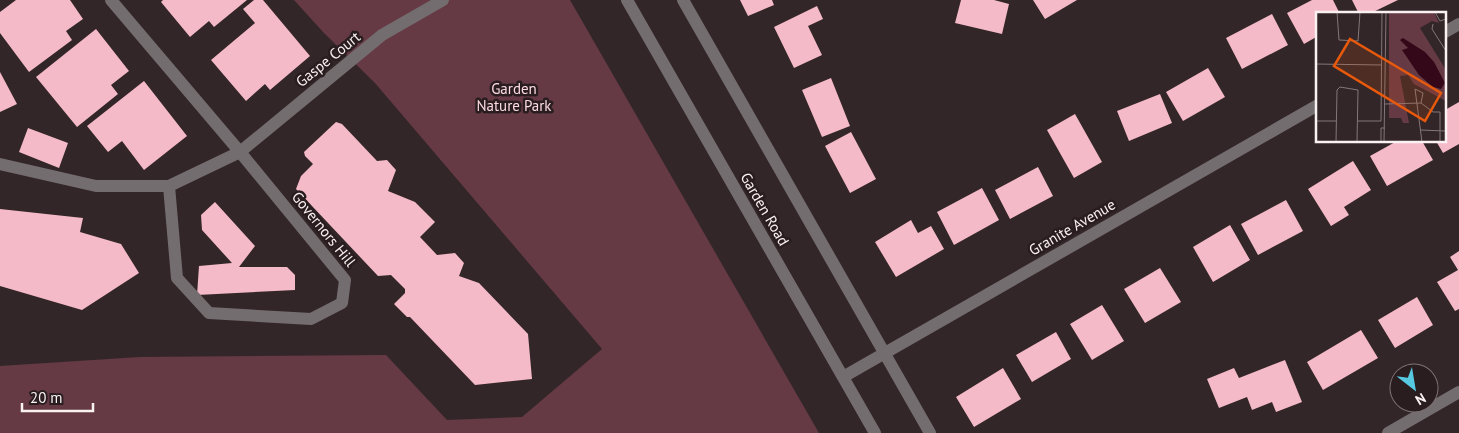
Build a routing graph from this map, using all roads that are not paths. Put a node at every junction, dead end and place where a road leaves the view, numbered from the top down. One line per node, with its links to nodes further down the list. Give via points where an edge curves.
1 (111, 0): 8 (street, Governors Hill)
2 (443, 0): 8 (street, Gaspe Court, via 382,36)
3 (628, 0): 12 (street, Garden Road)
4 (684, 0): 11 (street)
5 (1459, 24): 6 (street)
6 (1446, 31)
7 (1316, 106): 11 (street, Granite Avenue)
8 (240, 152): 10 (street); 10 (street, Governors Hill, via 345,280 342,303 310,319 209,313 178,278)
9 (0, 164): 10 (street, via 96,186)
10 (168, 186)
11 (885, 353): 12 (street, Granite Avenue); 15 (street)
12 (843, 377): 14 (street, Garden Road)
13 (1459, 392): 16 (street)
14 (875, 433)
15 (930, 433)
16 (1388, 433)

